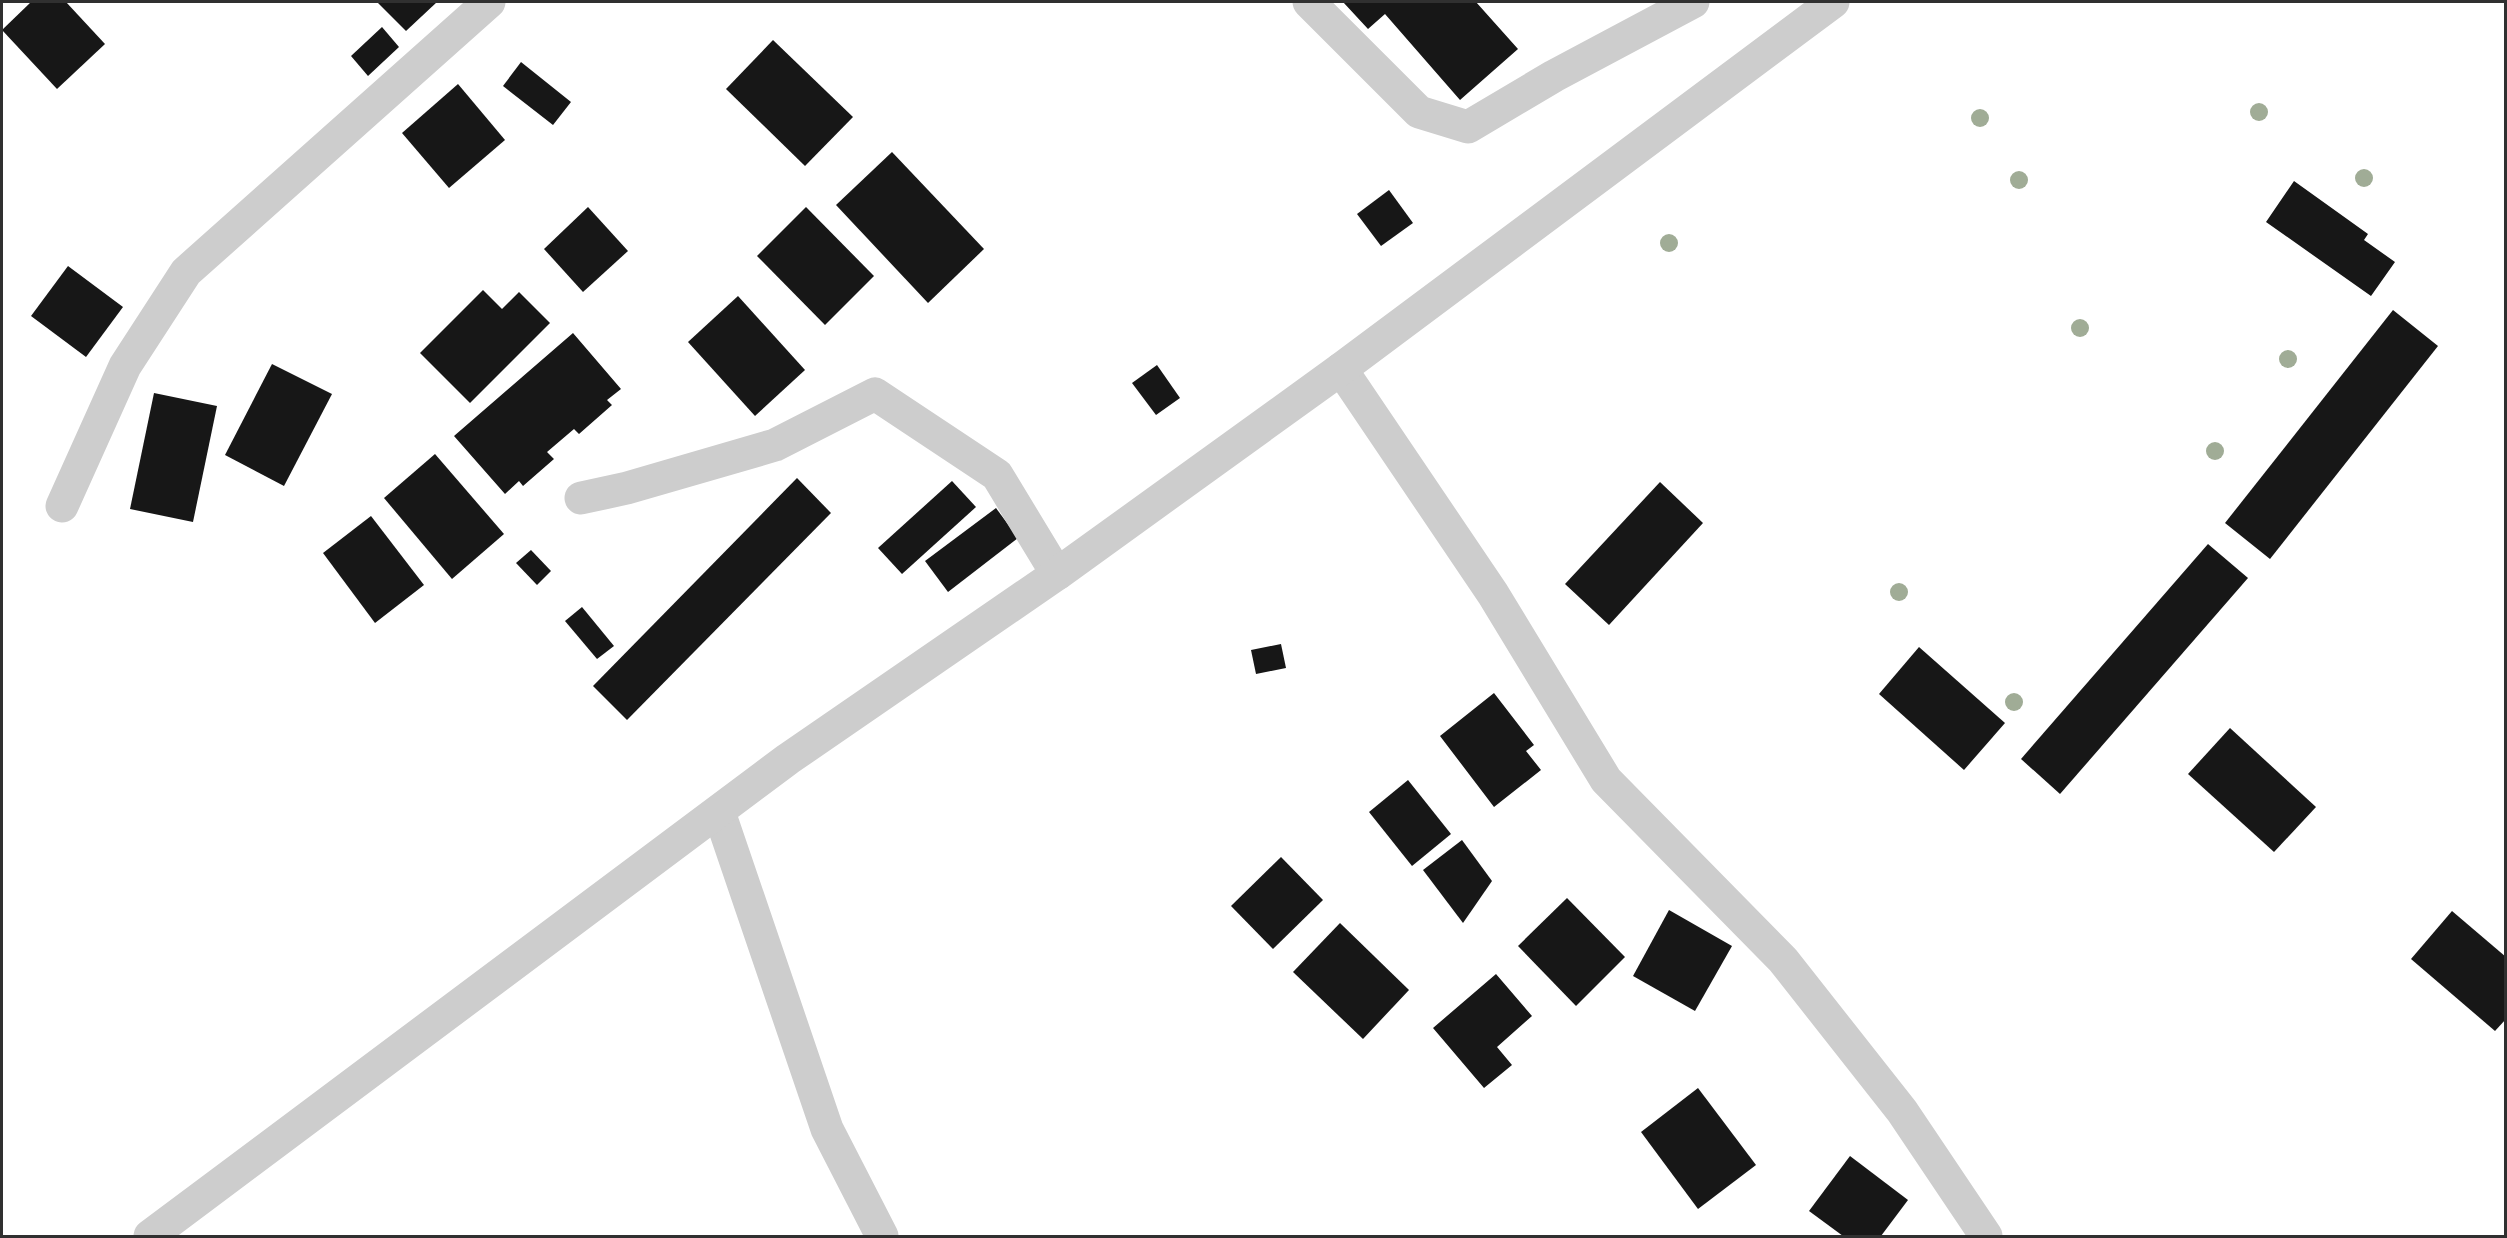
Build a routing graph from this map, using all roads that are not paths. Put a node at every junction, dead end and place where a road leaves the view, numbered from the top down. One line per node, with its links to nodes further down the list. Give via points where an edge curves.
1 (489, 2): 7 (street, via 186,272 125,366)
2 (1309, 2): 3 (street, via 1419,112 1468,127)
3 (1693, 2)
4 (1833, 2): 5 (street)
5 (1341, 369): 8 (street); 12 (street, via 1493,594 1606,780 1783,960 1902,1111)
6 (581, 498): 8 (street, via 627,489 775,445 875,394 997,474)
7 (62, 506)
8 (1057, 574): 9 (street, via 788,759)
9 (719, 812): 10 (street); 11 (street, via 827,1129)
10 (150, 1236)
11 (882, 1236)
12 (1986, 1236)

